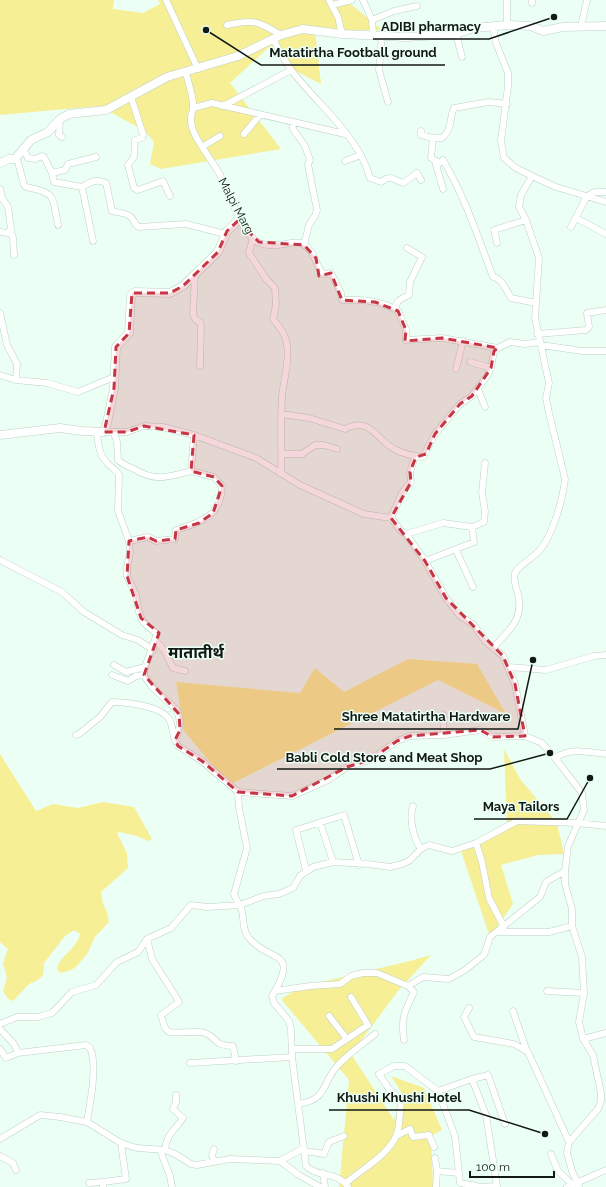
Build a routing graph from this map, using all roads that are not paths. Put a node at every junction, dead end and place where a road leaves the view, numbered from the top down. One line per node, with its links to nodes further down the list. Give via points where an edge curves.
1 (166, 0): 21 (street)
2 (352, 0): 6 (street)
3 (363, 0): 8 (street)
4 (506, 0): 9 (street)
5 (587, 0): 12 (street)
6 (331, 2): 14 (street)
7 (417, 6): 8 (street, via 394,11)
8 (372, 20): 15 (street)
9 (506, 24): 11 (street); 12 (street, via 531,26 543,31)
10 (227, 25): 17 (street, via 247,20 264,25)
11 (493, 26): 16 (street, via 474,28); 26 (street, via 496,43 508,73)
12 (581, 26): 13 (street)
13 (606, 26)
14 (342, 34): 15 (street); 17 (street, via 303,29)
15 (373, 34): 18 (street)
16 (456, 34): 18 (street); 20 (street)
17 (281, 35): 19 (street)
18 (382, 35): 25 (street, via 379,70)
19 (273, 39): 21 (street, via 238,56); 22 (street)
20 (462, 57)
21 (198, 69): 23 (street)
22 (291, 70): 27 (street); 34 (street, via 335,119)
23 (186, 72): 24 (street, via 167,77); 28 (street, Malpi Marg)
24 (131, 97): 30 (street, via 106,110 69,114); 53 (street, via 143,128 142,138 135,140 133,160 128,165 134,188 138,190 163,181)
25 (388, 102)
26 (507, 104): 37 (street, via 489,102 454,108 452,122 445,135 442,138); 47 (street, via 502,141 504,158)
27 (223, 106): 28 (street, via 212,103); 29 (street)
28 (193, 108): 38 (street, Malpi Marg, via 190,120)
29 (260, 115): 31 (street); 33 (street)
30 (60, 119): 36 (street); 39 (street, via 52,129 31,140)
31 (292, 122): 34 (street); 68 (street, via 293,129 305,146 310,160 308,164 317,210 309,225)
32 (420, 131): 37 (street, via 421,135)
33 (244, 134)
34 (345, 134): 40 (street)
35 (220, 136): 38 (street)
36 (62, 137)
37 (433, 138): 44 (street, via 431,158)
38 (202, 147): 56 (street, Malpi Marg, via 222,177)
39 (23, 148): 42 (street); 46 (street, via 28,158 44,157)
40 (361, 155): 43 (street); 48 (street, via 366,161 370,178 379,182 394,178 403,183 417,173)
41 (96, 157): 46 (street, via 75,161 68,164 65,170)
42 (14, 159): 45 (street); 59 (street, via 18,162 24,185 48,192 51,196)
43 (345, 161)
44 (435, 161): 50 (street); 72 (street, via 440,163 442,160 458,186 493,277 501,282 511,298)
45 (0, 163)
46 (52, 173): 49 (street, via 54,182)
47 (532, 176): 54 (street, via 556,187); 58 (street, via 519,201 519,207)
48 (421, 180)
49 (82, 187): 63 (street, via 95,180 105,181 112,211 131,216 135,226 186,224); 66 (street)
50 (443, 188)
51 (0, 189): 62 (street, via 8,207)
52 (606, 192): 54 (street, via 595,192)
53 (170, 196)
54 (587, 196): 55 (street); 57 (street)
55 (606, 202)
56 (241, 218): 63 (street); 65 (street, Malpi Marg)
57 (576, 218): 60 (street); 64 (street)
58 (526, 220): 67 (street, via 494,230); 72 (street, via 539,258)
59 (58, 225)
60 (570, 227)
61 (0, 232): 62 (street)
62 (11, 232): 70 (street, via 14,238)
63 (225, 234): 71 (street, via 218,252)
64 (606, 234)
65 (253, 238): 68 (street, Malpi Marg, via 266,245 300,242); 91 (street, via 250,253 275,288 276,305 273,318 285,335 288,346)
66 (93, 241)
67 (497, 243)
68 (304, 245): 73 (street, via 316,258 319,270 323,274 331,273 342,300 375,302)
69 (407, 248): 73 (street, via 422,257 410,282 409,295 400,298)
70 (14, 255)
71 (195, 274): 83 (street, via 194,315 200,322); 87 (street, via 170,293 135,292 131,295 129,333 116,347)
72 (536, 303): 77 (street)
73 (395, 309): 78 (street, via 401,314 406,340 442,338)
74 (606, 310): 77 (street, via 587,313 589,327 586,330)
75 (0, 313): 76 (street)
76 (3, 332): 88 (street, via 18,364)
77 (537, 334): 79 (street)
78 (463, 341): 80 (street); 85 (street)
79 (540, 344): 80 (street, via 510,342); 81 (street, via 582,351); 111 (street, via 549,383 546,399 565,478 564,489 546,543 516,571 514,578 520,606 517,620)
80 (498, 348): 84 (street, via 494,351)
81 (606, 351)
82 (470, 362): 84 (street)
83 (200, 366)
84 (491, 368): 89 (street)
85 (456, 369)
86 (0, 375): 88 (street)
87 (114, 377): 88 (street, via 78,392 47,383); 92 (street, via 107,423)
88 (16, 380)
89 (478, 389): 90 (street); 98 (street, via 460,404 435,434 426,454 423,457)
90 (485, 407)
91 (282, 414): 97 (street); 98 (street, via 309,418 345,429 354,424 362,425 371,429 395,450)
92 (101, 432): 93 (street); 94 (street, via 60,428); 105 (street, via 98,446 102,457 119,475 118,511)
93 (114, 433): 95 (street, via 144,426 163,427); 100 (street, via 118,460 145,476 171,476)
94 (0, 435)
95 (194, 435): 100 (street); 101 (street, via 256,458)
96 (337, 449): 97 (street, via 315,445 302,454)
97 (283, 454): 101 (street)
98 (415, 456): 102 (street, via 410,472 411,482 402,493)
99 (484, 463): 103 (street, via 484,522)
100 (191, 471): 105 (street, via 214,477 222,486 213,513 199,523 176,530 175,539 156,540 148,537)
101 (281, 474): 102 (street, via 364,514)
102 (391, 518): 104 (street)
103 (472, 527): 104 (street, via 443,523); 106 (street, via 474,542)
104 (406, 534): 108 (street)
105 (129, 541): 110 (street, via 127,576 136,595 141,618 157,634)
106 (456, 550): 108 (street); 109 (street)
107 (0, 560): 112 (street, via 62,592 84,612)
108 (425, 561): 111 (street, via 446,598)
109 (473, 587)
110 (156, 641): 112 (street); 117 (street, via 173,668)
111 (493, 648): 116 (street, via 503,656)
112 (153, 650): 115 (street)
113 (606, 655): 116 (street, via 546,670)
114 (114, 665): 115 (street, via 126,672)
115 (146, 667): 119 (street)
116 (509, 667): 123 (street, via 521,709)
117 (185, 671)
118 (112, 674): 119 (street, via 128,681)
119 (144, 675): 124 (street, via 151,686 179,714 180,730)
120 (443, 715): 122 (street)
121 (76, 735): 124 (street, via 100,717 112,702 121,702 164,713 171,722)
122 (444, 735): 123 (street, via 480,730 493,738); 127 (street, via 410,736 397,741 370,760 348,766 328,780 292,796)
123 (525, 736): 126 (street, via 542,743)
124 (175, 740): 127 (street, via 178,746 202,761)
125 (606, 754): 126 (street, via 573,750 563,752)
126 (555, 758): 130 (street, via 582,793 584,810)
127 (238, 792): 138 (street, via 247,848 234,894)
128 (413, 806): 133 (street, via 412,822 416,843)
129 (320, 822): 134 (street); 135 (street, via 344,815); 136 (street, via 296,830)
130 (577, 823): 131 (street); 132 (street, via 517,821); 137 (street, via 568,846)
131 (606, 826)
132 (476, 843): 133 (street, via 452,851 429,845); 140 (street, via 489,898)
133 (421, 849): 135 (street, via 402,864 390,867)
134 (333, 862): 135 (street); 136 (street)
135 (359, 865)
136 (306, 870): 138 (street, via 293,888)
137 (565, 871): 139 (street, via 565,884 572,909); 140 (street, via 546,882 540,897)
138 (240, 905): 142 (street, via 208,907 191,904 171,928); 144 (street, via 244,931 249,938 282,962 282,978)
139 (572, 926): 141 (street, via 550,932); 146 (street, via 582,957)
140 (504, 927): 141 (street)
141 (497, 932): 143 (street, via 490,937 484,954 465,970 449,979 423,977)
142 (147, 939): 151 (street, via 138,952 117,962 96,985 72,992 52,1013 38,1017 17,1017); 163 (street, via 152,959 178,1000 161,1015 165,1028 178,1034 204,1033 221,1046 233,1046)
143 (408, 986): 144 (street, via 376,974 363,973 351,976 340,984); 157 (street, via 414,992 405,1009 402,1022)
144 (275, 991): 159 (street, via 272,996 274,1003 289,1021)
145 (548, 991): 146 (street)
146 (584, 993): 156 (street, via 580,1022)
147 (351, 998): 152 (street)
148 (469, 1008): 160 (street, via 464,1017 474,1037 514,1044)
149 (513, 1011): 160 (street, via 521,1039)
150 (329, 1016): 155 (street)
151 (0, 1024)
152 (368, 1025): 155 (street); 168 (street, via 377,1034 338,1065 319,1097)
153 (0, 1029): 161 (street, via 14,1044)
154 (606, 1033): 156 (street)
155 (347, 1039): 159 (street, via 332,1049)
156 (583, 1039): 174 (street, via 593,1055 601,1101 598,1109)
157 (404, 1040)
158 (0, 1049): 161 (street, via 6,1058)
159 (293, 1049): 162 (street)
160 (528, 1052): 174 (street)
161 (18, 1054): 169 (street, via 86,1045 90,1048 92,1090)
162 (292, 1057): 163 (street); 168 (street)
163 (236, 1061): 164 (street)
164 (190, 1063)
165 (472, 1079): 166 (street); 170 (street, via 488,1075); 199 (street, via 486,1115 497,1186)
166 (438, 1091): 172 (street, via 405,1066 394,1066 378,1074 401,1100); 188 (street, via 455,1136)
167 (176, 1095): 178 (street, via 173,1110 183,1118 171,1130)
168 (298, 1104): 179 (street)
169 (87, 1122): 173 (street, via 40,1115); 175 (street)
170 (505, 1124)
171 (344, 1136): 179 (street, via 329,1142 324,1154)
172 (396, 1136): 176 (street, via 410,1129 413,1137 429,1135); 193 (street, via 383,1154 360,1170)
173 (0, 1139)
174 (569, 1142): 194 (street, via 568,1153)
175 (121, 1143): 178 (street, via 137,1148); 192 (street, via 126,1179)
176 (434, 1147)
177 (214, 1149): 184 (street)
178 (163, 1150): 184 (street, via 191,1164); 195 (street)
179 (304, 1150): 183 (street); 189 (street, via 306,1166)
180 (551, 1154): 194 (street, via 555,1166)
181 (0, 1156): 185 (street, via 13,1163)
182 (436, 1158): 187 (street)
183 (280, 1161): 184 (street, via 230,1159); 196 (street)
184 (214, 1162)
185 (16, 1170)
186 (606, 1170): 194 (street)
187 (437, 1171): 188 (street); 198 (street)
188 (459, 1172): 199 (street, via 460,1183)
189 (323, 1173): 193 (street, via 338,1177); 197 (street)
190 (89, 1183): 191 (street)
191 (103, 1184): 192 (street)
192 (117, 1184)
193 (347, 1185)
194 (574, 1185)
195 (172, 1187)
196 (320, 1187)
197 (326, 1187)
198 (436, 1187)
199 (476, 1187)

